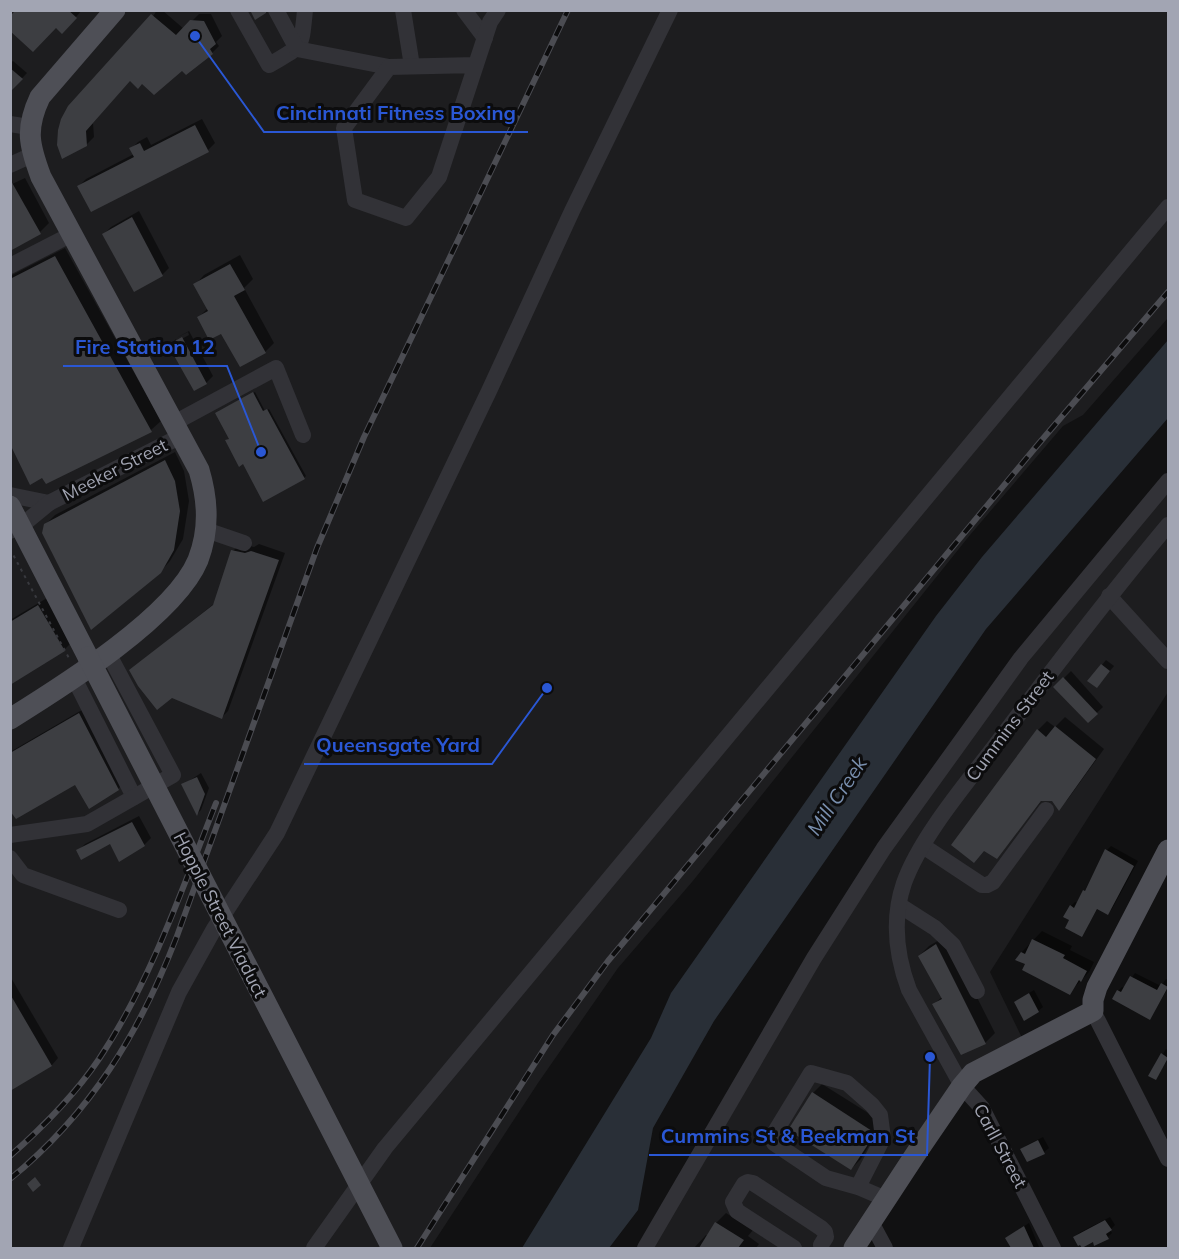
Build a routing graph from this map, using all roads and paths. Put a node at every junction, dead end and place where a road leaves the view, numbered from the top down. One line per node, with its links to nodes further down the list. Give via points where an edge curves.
1 (115, 10): 14 (main road)
2 (238, 10): 10 (street, via 269,65)
3 (276, 10): 10 (street)
4 (305, 10): 10 (street)
5 (403, 10): 12 (street)
6 (464, 10): 9 (street)
7 (498, 10): 9 (street)
8 (670, 10): 54 (street, via 277,833 214,929 179,992)
9 (485, 38): 11 (street)
10 (297, 49): 13 (street)
11 (476, 65): 12 (street); 13 (street, via 439,177 406,218 355,200 344,128)
12 (412, 66): 13 (street)
13 (389, 67)
14 (20, 126): 15 (main road)
15 (32, 155): 16 (street); 18 (main road)
16 (10, 165)
17 (1168, 207): 55 (street, via 393,1139)
18 (72, 234): 19 (street); 20 (main road)
19 (10, 266)
20 (178, 430): 21 (street, Meeker Street, via 276,368); 24 (street, Meeker Street); 28 (main road, via 205,490)
21 (303, 435)
22 (1168, 481): 57 (street, via 1021,658 884,848 814,958)
23 (10, 495): 24 (street, Meeker Street)
24 (49, 503): 27 (street, Meeker Street)
25 (10, 506): 27 (main road, Hopple Street Viaduct)
26 (1168, 525): 31 (street, Cummins Street)
27 (16, 528): 56 (main road, Hopple Street Viaduct, bridge, via 49,581)
28 (206, 530): 29 (street); 32 (main road, via 198,560 182,588)
29 (244, 543)
30 (10, 549): 34 (path)
31 (1109, 596): 33 (street); 39 (street, Cummins Street)
32 (108, 653): 34 (main road); 36 (street, via 173,775)
33 (1168, 661)
34 (75, 676): 35 (main road); 36 (street)
35 (10, 719)
36 (134, 797): 38 (street, via 87,824)
37 (1046, 810): 39 (street, via 987,885)
38 (10, 835)
39 (923, 846): 42 (street, Cummins Street)
40 (1168, 850): 46 (main road, via 1098,987)
41 (10, 858): 43 (street, via 23,875)
42 (898, 905): 44 (street, Cummins Street); 45 (street, via 935,928 952,945)
43 (119, 910)
44 (898, 948): 47 (street, Carll Street, via 909,990)
45 (977, 991)
46 (1093, 1011): 47 (main road, via 973,1073); 48 (street)
47 (962, 1086): 51 (main road); 61 (street, Carll Street, via 982,1108)
48 (1165, 1139): 49 (street)
49 (1168, 1159)
50 (858, 1186): 50 (street, via 826,1178 774,1143 772,1137 812,1073 847,1083 880,1115 883,1138); 51 (street)
51 (886, 1199): 52 (main road)
52 (871, 1222): 59 (main road); 60 (street)
53 (822, 1247): 58 (street, via 826,1237 821,1228 753,1183 744,1184 732,1202 736,1211)
54 (71, 1248)
55 (314, 1248)
56 (392, 1248)
57 (645, 1248)
58 (794, 1248)
59 (854, 1248)
60 (885, 1248)
61 (1053, 1248)

